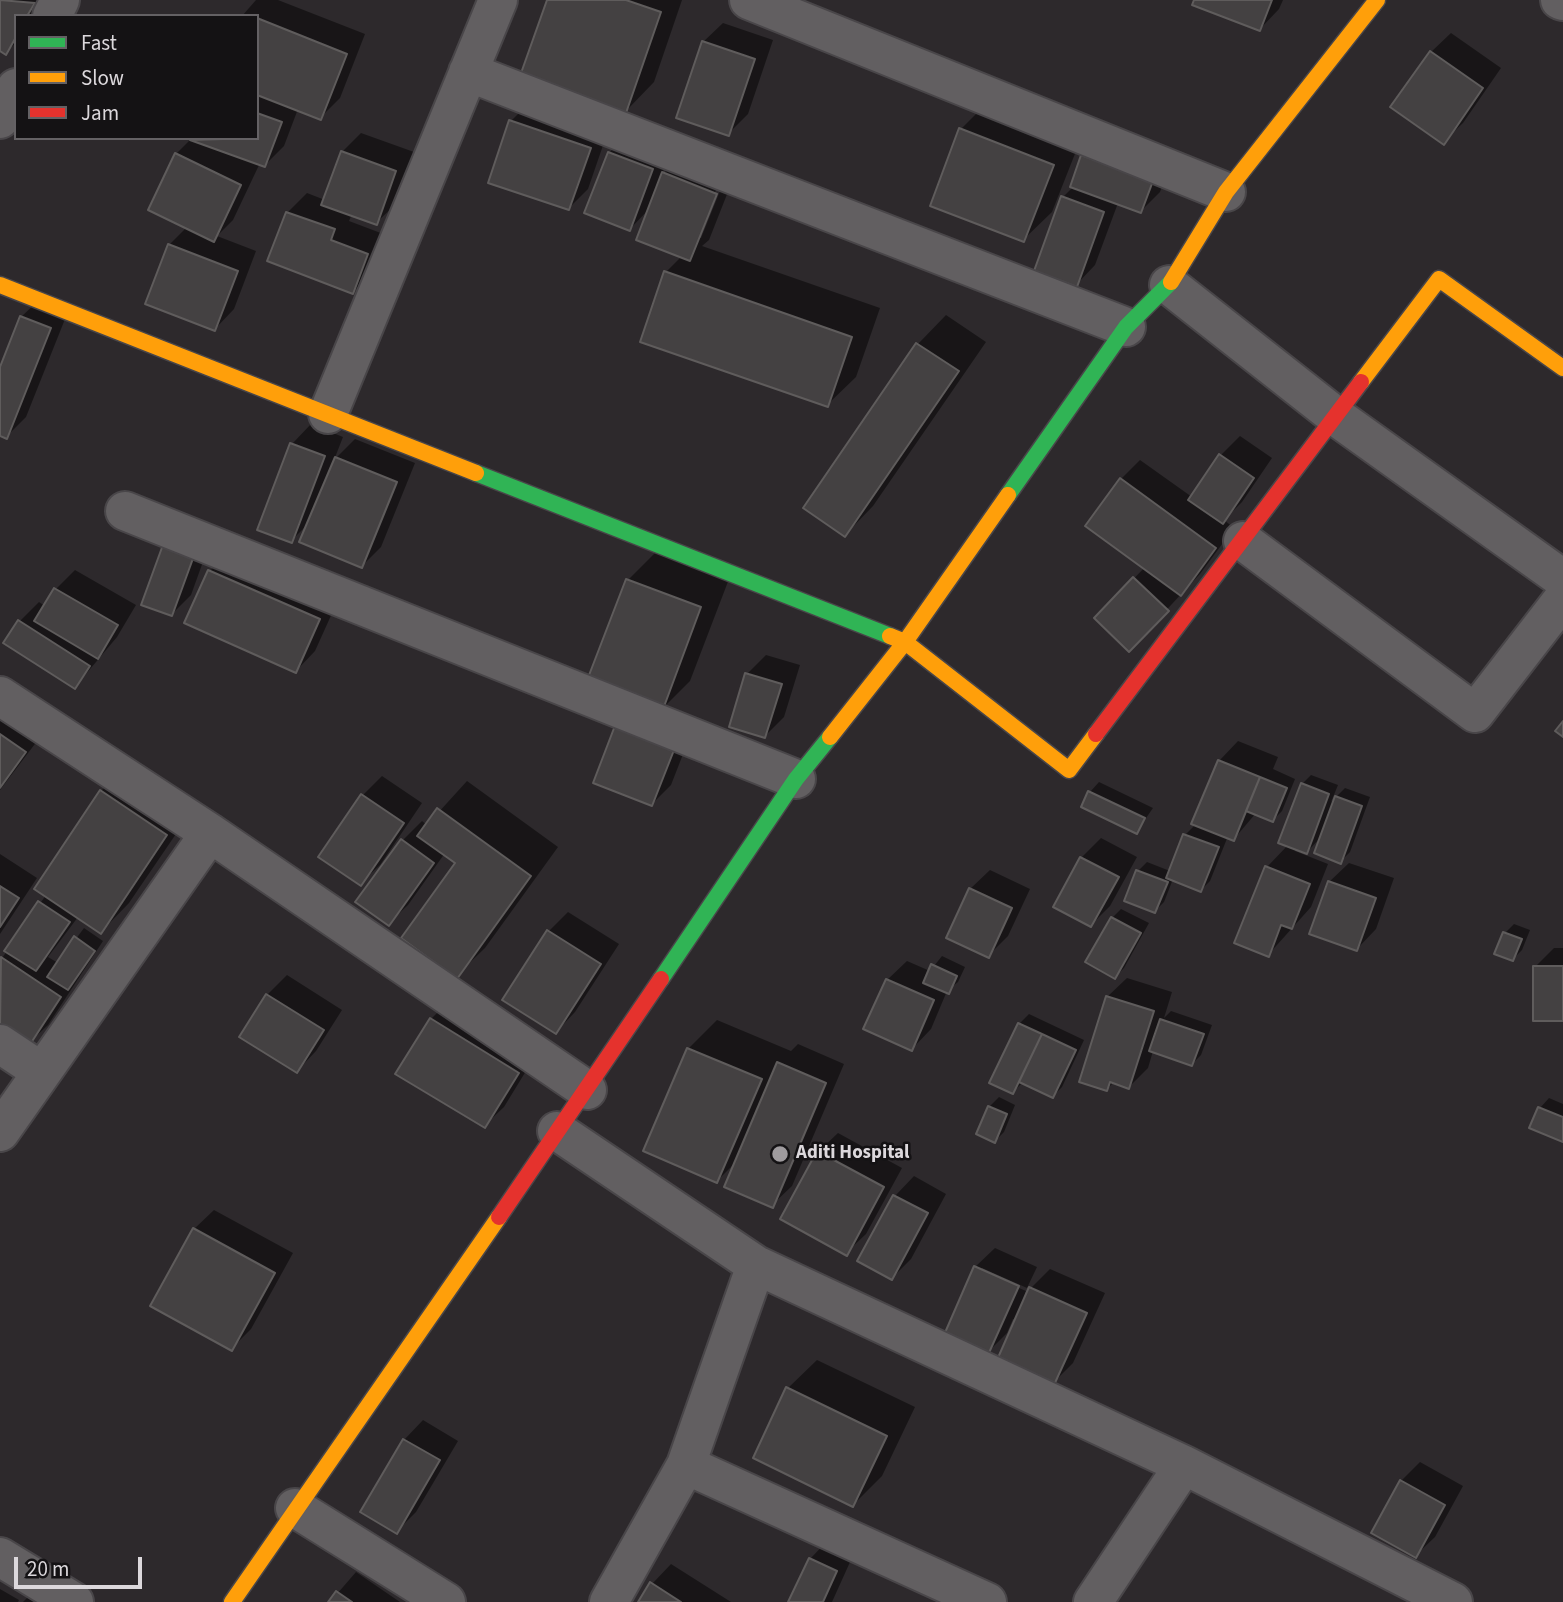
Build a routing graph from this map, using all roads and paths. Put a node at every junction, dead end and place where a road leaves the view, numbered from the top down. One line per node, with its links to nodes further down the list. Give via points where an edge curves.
1 (498, 0): 4 (street)
2 (749, 0): 7 (street)
3 (1377, 0): 7 (main road)
4 (468, 72): 10 (street); 12 (street)
5 (14, 92): 6 (street)
6 (0, 119)
7 (1226, 192): 9 (main road)
8 (0, 285): 12 (main road)
9 (1169, 285): 10 (main road); 13 (street)
10 (1126, 327): 18 (main road)
11 (1563, 368): 13 (main road, via 1439,279)
12 (328, 414): 18 (main road)
13 (1338, 418): 15 (main road); 16 (street)
14 (125, 511): 20 (street)
15 (1243, 541): 17 (street, via 1475,713); 18 (main road, via 1069,770)
16 (1563, 579)
17 (1563, 599)
18 (905, 642): 20 (main road)
19 (0, 696): 21 (street)
20 (796, 779): 24 (main road)
21 (210, 833): 23 (street); 24 (street)
22 (0, 1044): 23 (street)
23 (42, 1072): 26 (street)
24 (587, 1090): 25 (main road)
25 (557, 1130): 27 (street); 30 (main road)
26 (0, 1132)
27 (756, 1265): 28 (street); 29 (street)
28 (686, 1465): 35 (street); 36 (street)
29 (1184, 1465): 37 (street); 38 (street)
30 (295, 1508): 33 (main road); 34 (street)
31 (0, 1557): 32 (street)
32 (74, 1602)
33 (232, 1602)
34 (446, 1602)
35 (609, 1602)
36 (987, 1602)
37 (1093, 1602)
38 (1453, 1602)

